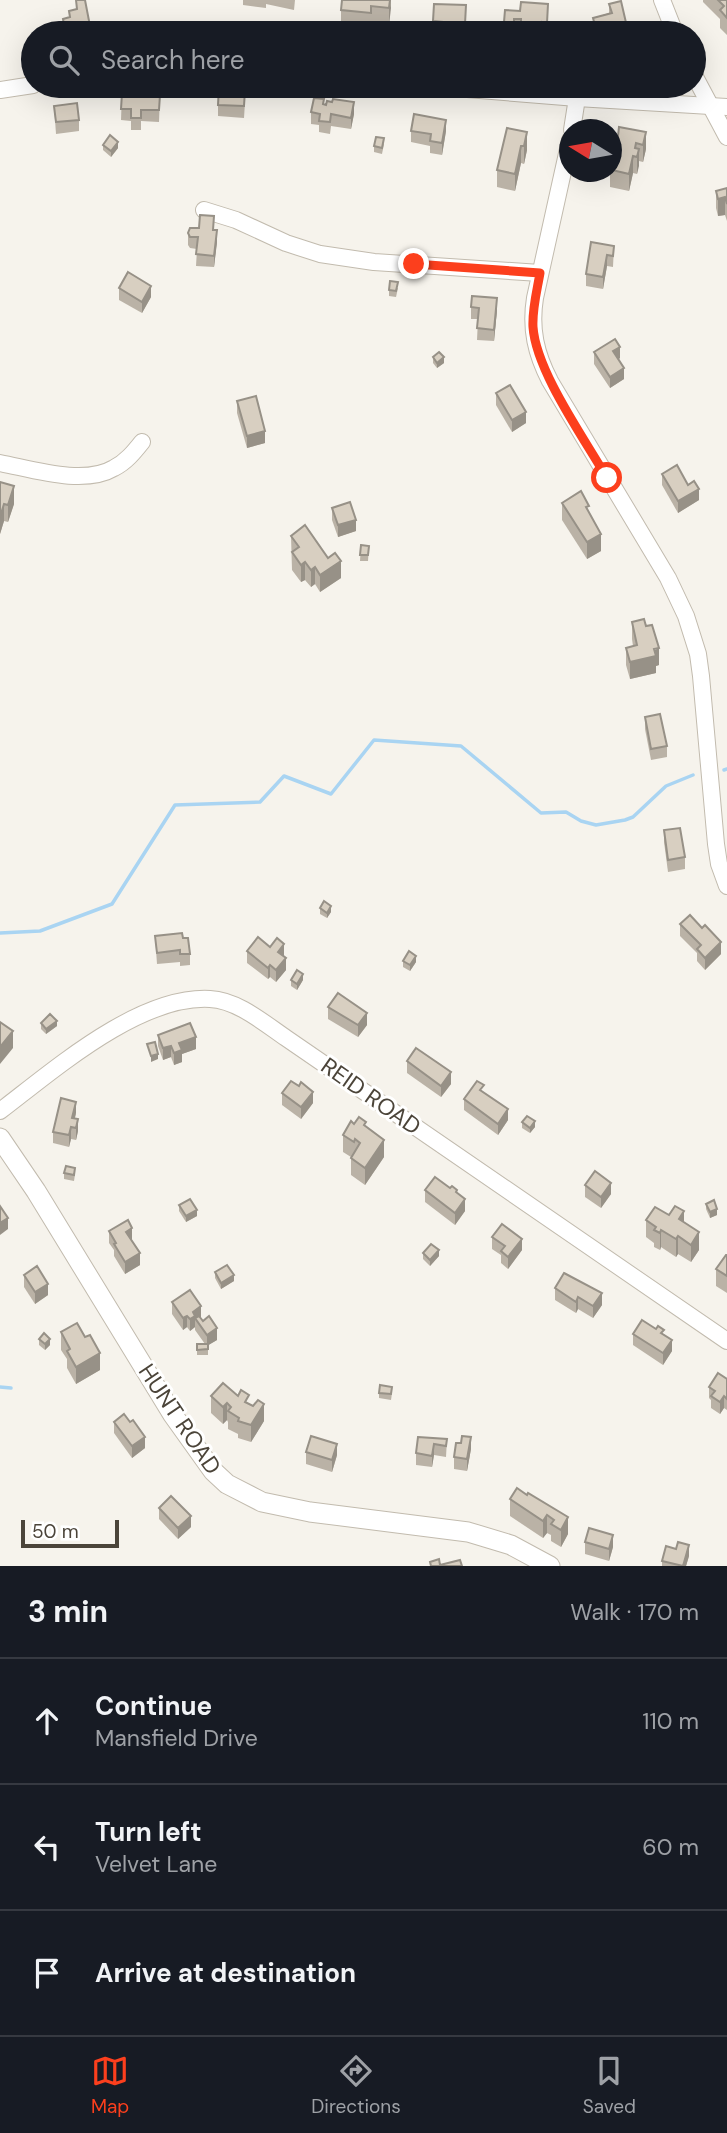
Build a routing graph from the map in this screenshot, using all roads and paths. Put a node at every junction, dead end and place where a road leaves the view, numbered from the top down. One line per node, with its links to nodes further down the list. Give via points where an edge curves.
1 (662, 0): 2 (street)
2 (670, 21)
3 (21, 87): 4 (street)
4 (0, 90)
5 (577, 98): 7 (street); 9 (street)
6 (706, 98): 7 (street)
7 (710, 106): 8 (street); 10 (street)
8 (727, 107)
9 (574, 119)
10 (727, 137)
11 (560, 182): 13 (street)
12 (204, 210): 13 (street, via 320,254)
13 (540, 273): 16 (street, via 533,325 538,355 668,578 693,636 705,709 716,844)
14 (142, 442): 15 (street, via 121,463 96,475)
15 (0, 463)
16 (727, 886)
17 (0, 1111): 19 (street, REID ROAD, via 79,1052 135,1018 175,1002 212,999 238,1007)
18 (0, 1138): 20 (street, HUNT ROAD, via 173,1415 227,1484 262,1502 310,1512 468,1532 511,1545)
19 (727, 1341)
20 (551, 1566)

